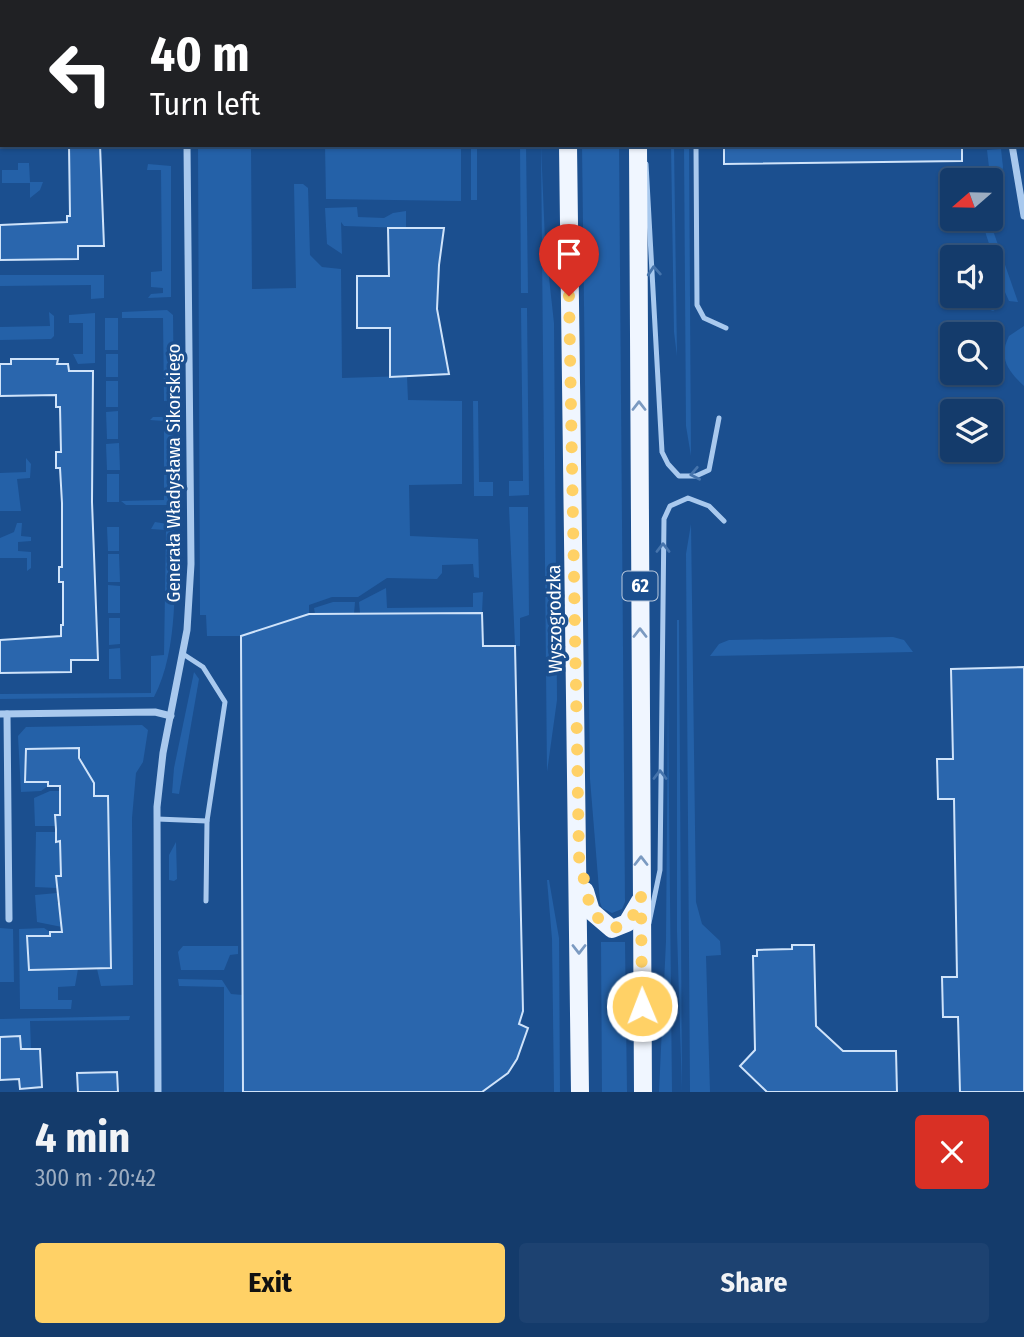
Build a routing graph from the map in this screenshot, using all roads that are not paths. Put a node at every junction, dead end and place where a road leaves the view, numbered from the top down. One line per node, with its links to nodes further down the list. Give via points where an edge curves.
1 (187, 147): 11 (street, Generała Władysława Sikorskiego, via 191,564)
2 (568, 147): 16 (main road, Wyszogrodzka)
3 (638, 147): 17 (main road, 62, one-way to 3)
4 (645, 147): 9 (lane, one-way to 4, via 709,470 679,476 662,452)
5 (696, 147): 8 (lane, via 697,304 704,318)
6 (1013, 147): 7 (street)
7 (1024, 216)
8 (726, 328)
9 (719, 418)
10 (724, 521): 20 (lane, one-way to 10, via 660,870 664,519 670,506 688,498 709,506)
11 (183, 654): 13 (street, Generała Władysława Sikorskiego); 15 (lane, via 203,667 225,702)
12 (3, 714): 13 (street, via 155,712); 19 (street)
13 (171, 716): 14 (street, Generała Władysława Sikorskiego)
14 (157, 819): 15 (lane); 21 (street, Generała Władysława Sikorskiego)
15 (207, 821): 18 (lane)
16 (579, 857): 17 (main road, via 591,911 606,926 620,928 627,923); 22 (main road, Wyszogrodzka, one-way to 22)
17 (641, 896): 20 (main road, 62)
18 (206, 901)
19 (9, 919)
20 (642, 964): 23 (main road, 62)
21 (158, 1092)
22 (580, 1092)
23 (643, 1092)

